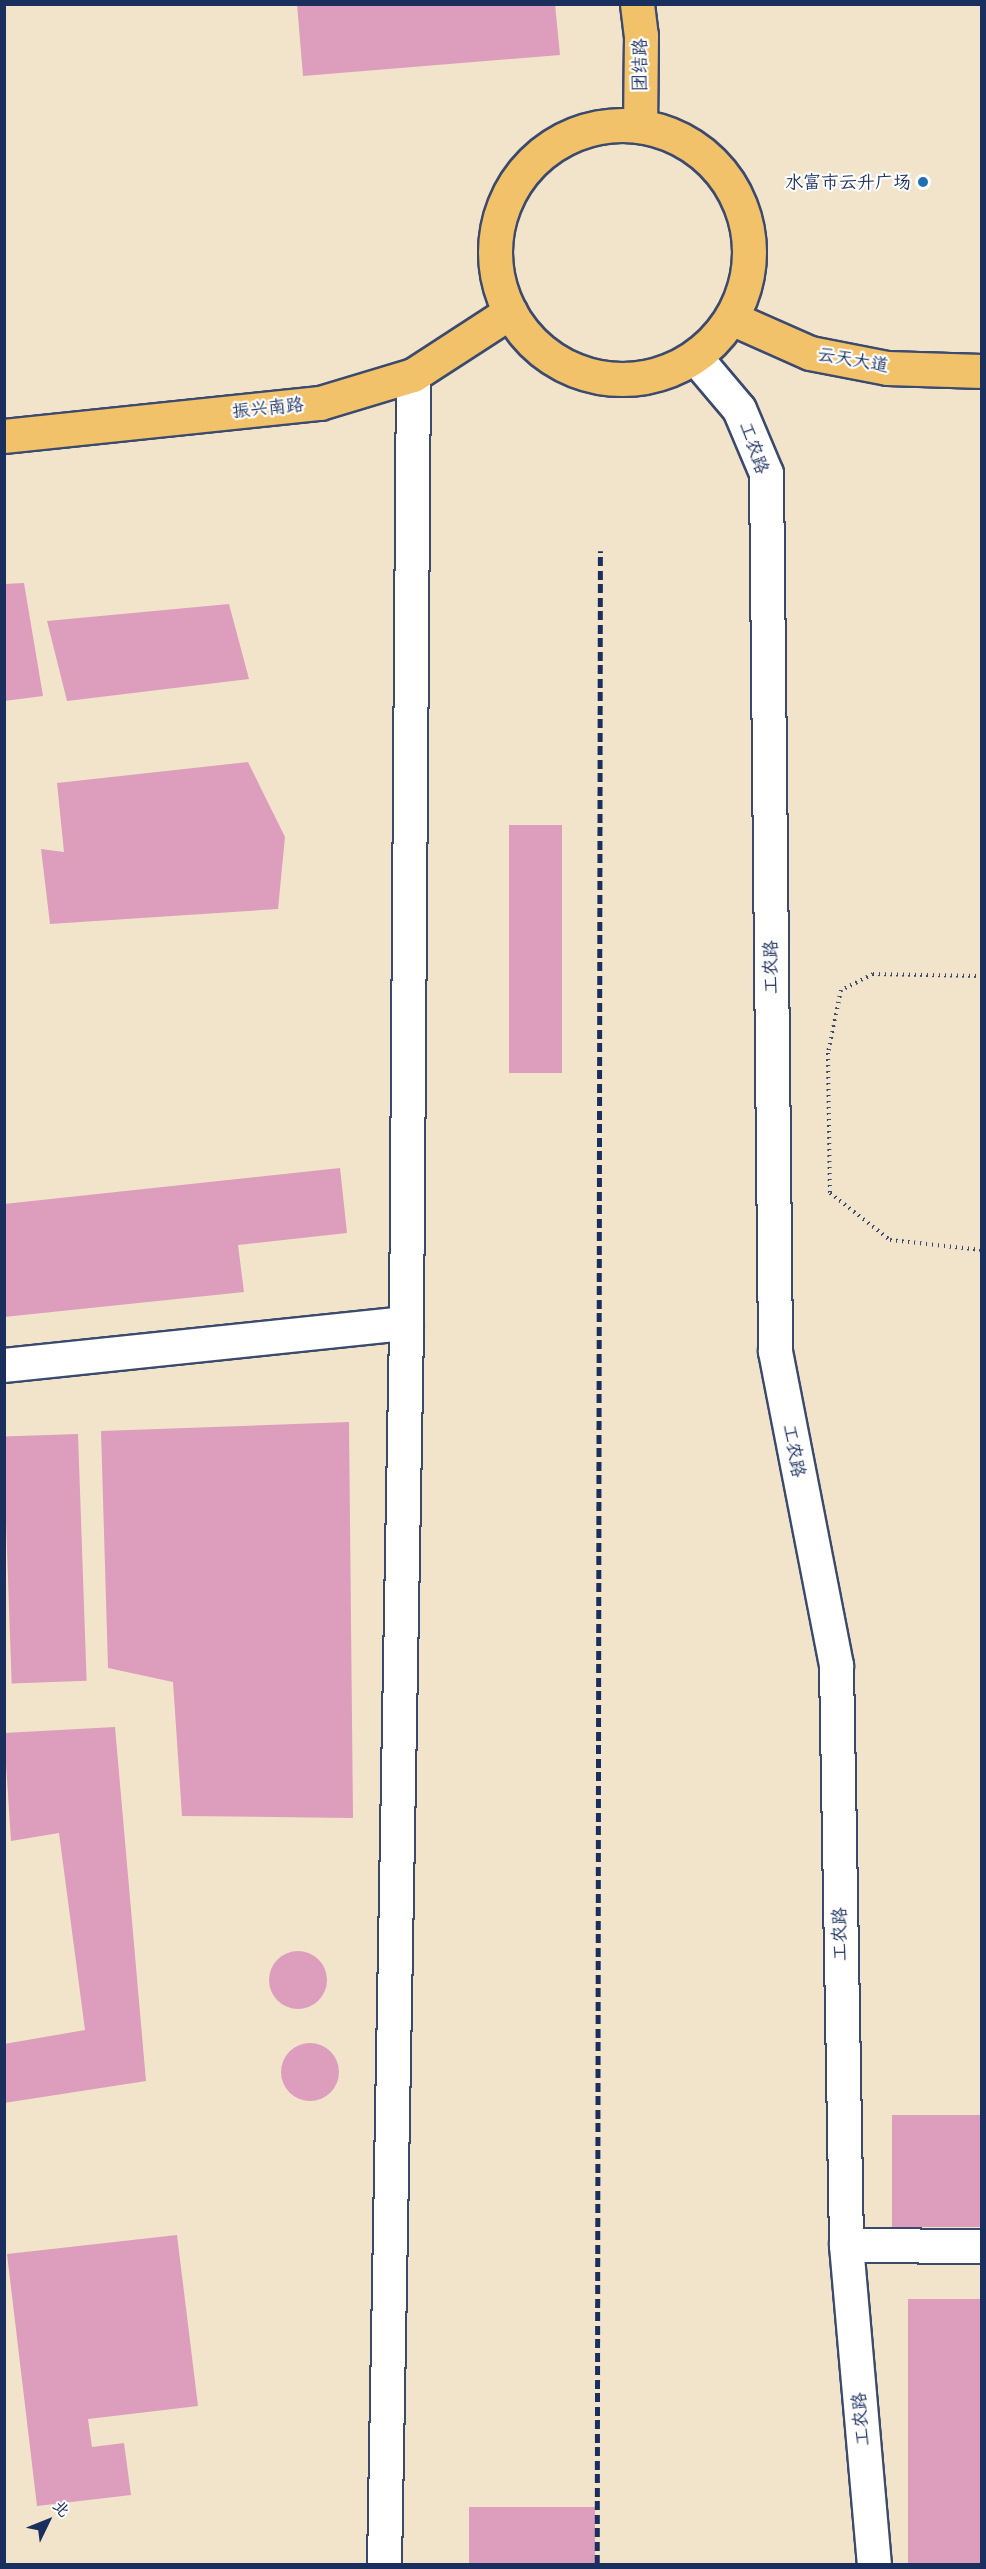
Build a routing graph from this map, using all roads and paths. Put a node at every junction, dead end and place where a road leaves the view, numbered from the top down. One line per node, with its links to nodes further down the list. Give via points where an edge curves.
1 (637, 4): 2 (main road, 团结路, via 641,35)
2 (640, 126): 3 (main road, via 598,126 573,134 529,164 513,186 496,236 495,262); 4 (main road, via 676,137 699,151 734,191 744,215 749,260 742,295)
3 (510, 312): 5 (main road, via 545,353 593,376 646,378); 7 (main road, 振兴南路)
4 (731, 318): 5 (main road); 6 (main road, 云天大道, via 810,353 887,368)
5 (695, 357): 13 (street, 工农路, via 739,409 766,474 775,1351 836,1665)
6 (981, 371)
7 (413, 375): 8 (main road, 振兴南路, via 320,403); 11 (street)
8 (4, 436)
9 (981, 976): 10 (path, via 873,974 852,984 841,990 828,1053 830,1193 890,1240)
10 (981, 1250)
11 (406, 1323): 12 (street); 15 (street)
12 (4, 1365)
13 (846, 2245): 14 (street); 16 (street, 工农路)
14 (981, 2246)
15 (384, 2565)
16 (874, 2565)

